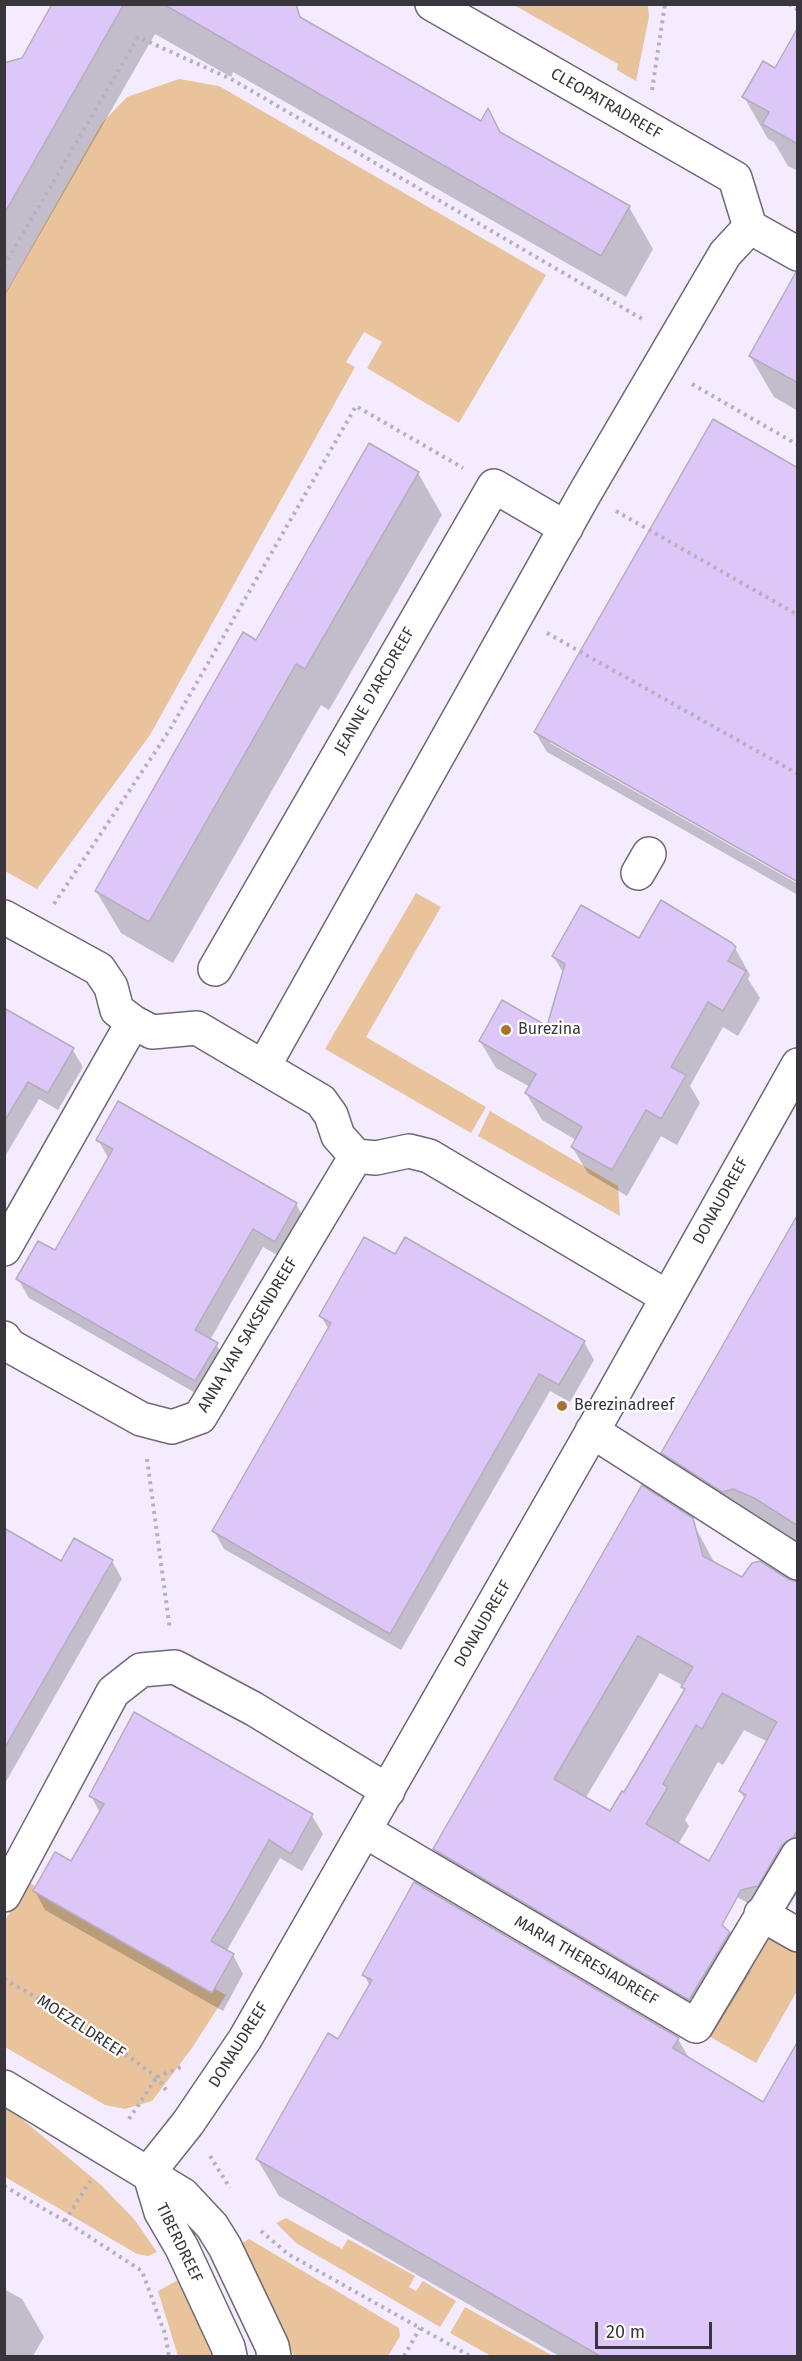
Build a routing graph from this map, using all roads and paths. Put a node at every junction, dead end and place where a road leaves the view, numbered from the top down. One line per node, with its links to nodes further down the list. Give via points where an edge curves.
1 (432, 4): 5 (street, CLEOPATRADREEF)
2 (666, 4): 5 (path)
3 (789, 4): 4 (path)
4 (798, 10)
5 (646, 127): 6 (street, CLEOPATRADREEF, via 735,178)
6 (750, 227): 7 (street); 9 (street, via 725,254)
7 (798, 254)
8 (4, 266): 9 (path, via 138,38 233,80)
9 (668, 352): 10 (path); 12 (street)
10 (798, 445)
11 (494, 486): 13 (street); 18 (path, via 356,406 169,731); 19 (street, JEANNE D'ARCDREEF)
12 (585, 493): 13 (street); 14 (path)
13 (566, 528): 15 (street)
14 (798, 615)
15 (517, 616): 16 (path); 22 (street)
16 (798, 774)
17 (4, 918): 18 (street)
18 (34, 935): 20 (street, via 99,969 111,987 117,1010)
19 (215, 969)
20 (133, 1022): 22 (street, via 152,1032 197,1028); 24 (street)
21 (798, 1065): 25 (street, DONAUDREEF)
22 (264, 1066): 23 (street, via 321,1101 338,1136)
23 (356, 1156): 25 (street, via 376,1158 408,1151 429,1156); 27 (street, ANNA VAN SAKSENDREEF, via 200,1417 172,1427)
24 (4, 1249)
25 (667, 1297): 28 (street, DONAUDREEF)
26 (4, 1338): 27 (street, ANNA VAN SAKSENDREEF, via 10,1346)
27 (141, 1419): 30 (path)
28 (592, 1431): 29 (street); 31 (street, DONAUDREEF)
29 (798, 1563)
30 (175, 1667): 31 (street, via 254,1709); 34 (street, via 141,1670 113,1692)
31 (388, 1791): 32 (street, DONAUDREEF)
32 (365, 1831): 35 (street, MARIA THERESIADREEF, via 696,2026); 40 (street, DONAUDREEF, via 244,2039 188,2123)
33 (798, 1855): 35 (street, MARIA THERESIADREEF)
34 (4, 1895)
35 (761, 1914): 36 (street)
36 (798, 1935)
37 (4, 1979): 38 (path, MOEZELDREEF, via 85,2025)
38 (157, 2077)
39 (4, 2088): 40 (street)
40 (149, 2172): 45 (street, TIBERDREEF, via 161,2212 182,2248); 46 (street, TIBERDREEF, via 183,2194 213,2226)
41 (4, 2187): 44 (path, via 142,2271)
42 (256, 2224): 43 (path, via 288,2254)
43 (420, 2328): 47 (path); 48 (path)
44 (170, 2356)
45 (230, 2356)
46 (274, 2356)
47 (404, 2356)
48 (470, 2356)

